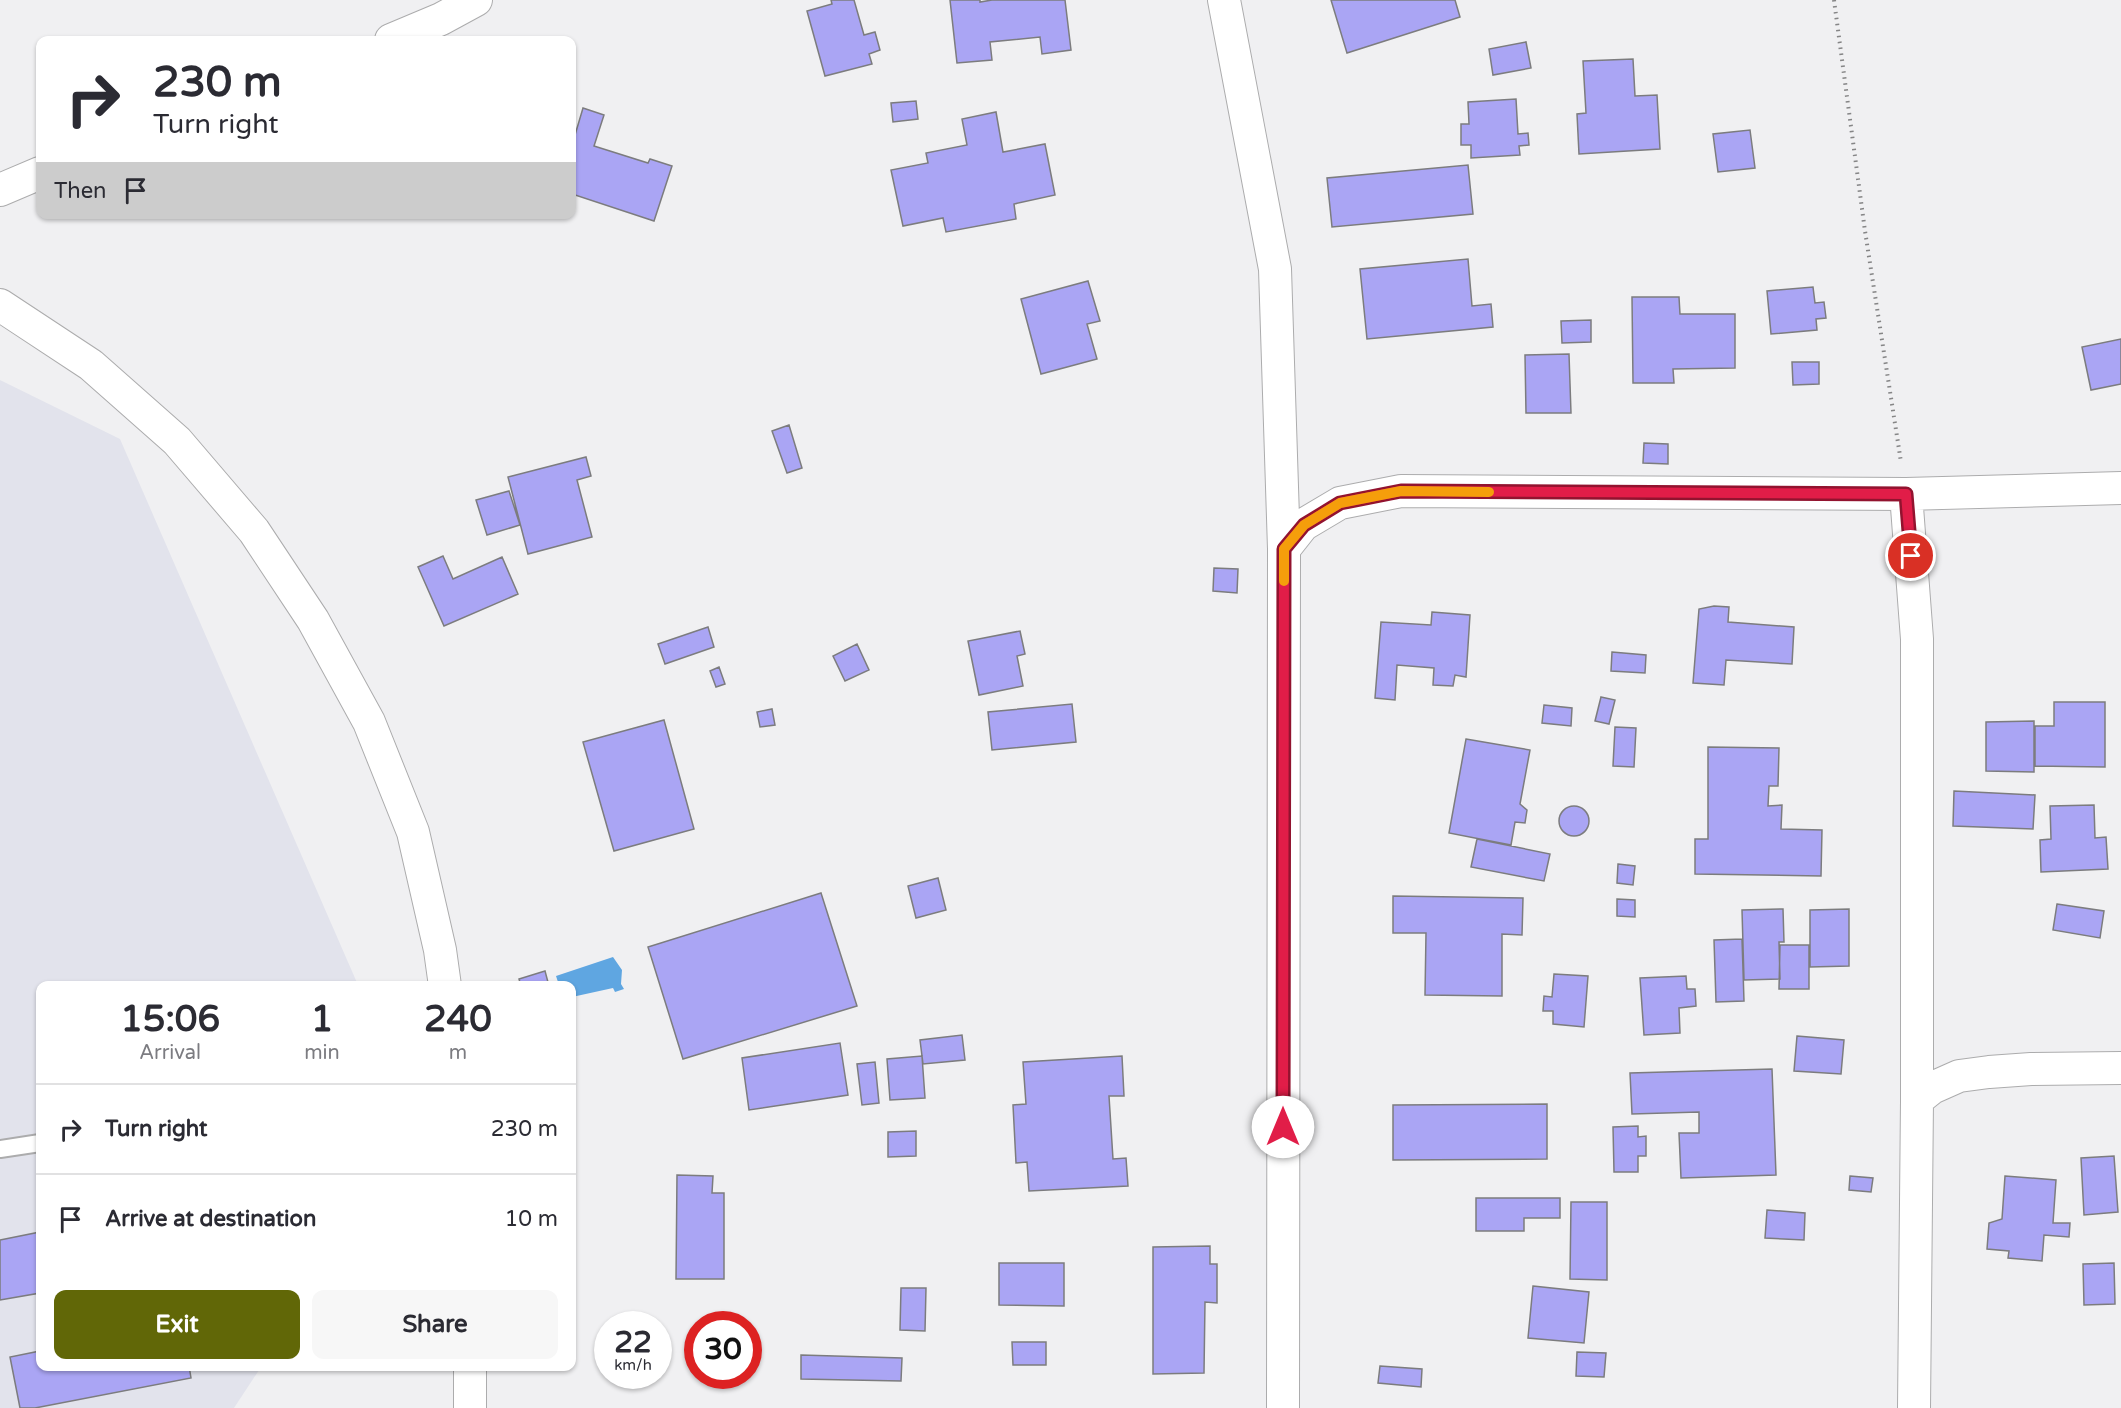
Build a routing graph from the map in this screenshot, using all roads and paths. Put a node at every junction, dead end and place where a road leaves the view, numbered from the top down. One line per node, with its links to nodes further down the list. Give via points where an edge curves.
1 (476, 0): 4 (street)
2 (1224, 0): 10 (street, via 1275,269)
3 (1834, 0): 9 (path)
4 (401, 36)
5 (18, 182): 6 (street)
6 (0, 214)
7 (0, 306): 11 (street, via 91,365 177,441 254,531 313,620 369,722 413,832)
8 (2121, 488): 9 (street)
9 (1906, 494): 10 (street, via 1401,491 1340,503 1304,525); 13 (street, via 1917,639)
10 (1284, 549): 18 (street)
11 (444, 981)
12 (2121, 1068): 13 (street, via 2031,1069 1959,1076)
13 (1917, 1100): 19 (street)
14 (36, 1144): 15 (lane)
15 (0, 1149)
16 (470, 1371): 17 (street)
17 (470, 1408)
18 (1283, 1408)
19 (1914, 1408)

